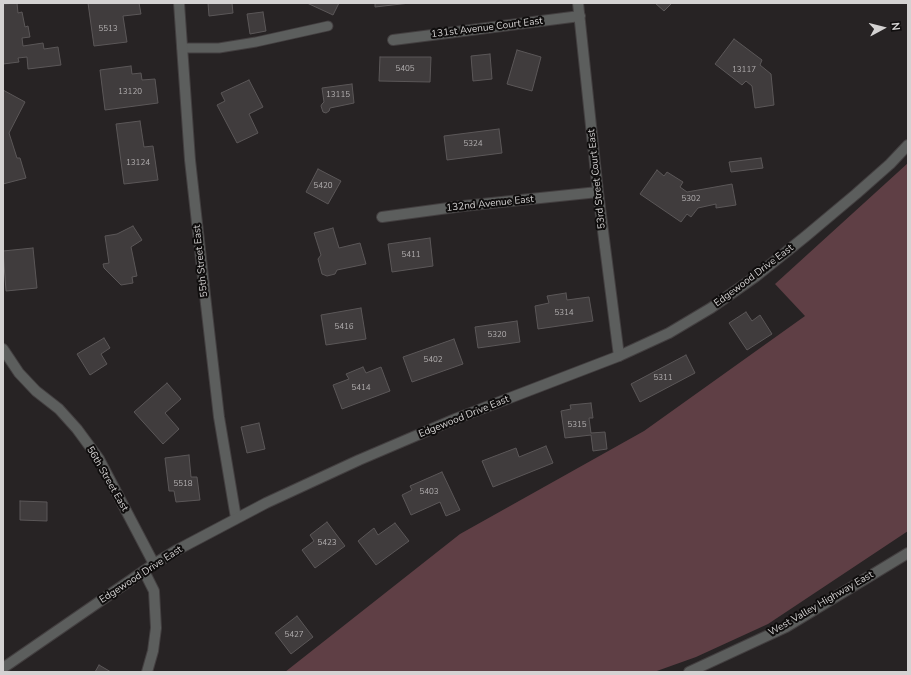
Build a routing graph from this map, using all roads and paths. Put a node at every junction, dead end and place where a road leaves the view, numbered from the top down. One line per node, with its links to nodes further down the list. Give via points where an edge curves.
1 (179, 3): 6 (street, 55th Street East)
2 (578, 3): 3 (street, 53rd Street Court East)
3 (580, 16): 5 (street, 131st Avenue Court East); 8 (street, 53rd Street Court East)
4 (328, 26): 6 (lane, via 219,48)
5 (393, 40)
6 (182, 48): 12 (street, 55th Street East, via 190,160 206,304 219,417)
7 (908, 145): 11 (street, Edgewood Drive East, via 856,194 755,277 669,333)
8 (598, 192): 9 (street, 132nd Avenue East); 11 (street, 53rd Street Court East)
9 (382, 216)
10 (3, 349): 14 (street, 56th Street East, via 19,373 36,391 59,409 98,460)
11 (619, 356): 12 (street, Edgewood Drive East, via 455,419)
12 (236, 518): 14 (street, Edgewood Drive East)
13 (908, 554): 18 (street, West Valley Highway East, via 786,627)
14 (154, 564): 15 (street, Edgewood Drive East)
15 (144, 571): 16 (street, Edgewood Drive East); 17 (street, via 154,591 156,628 153,651)
16 (3, 668)
17 (146, 672)
18 (689, 672)

